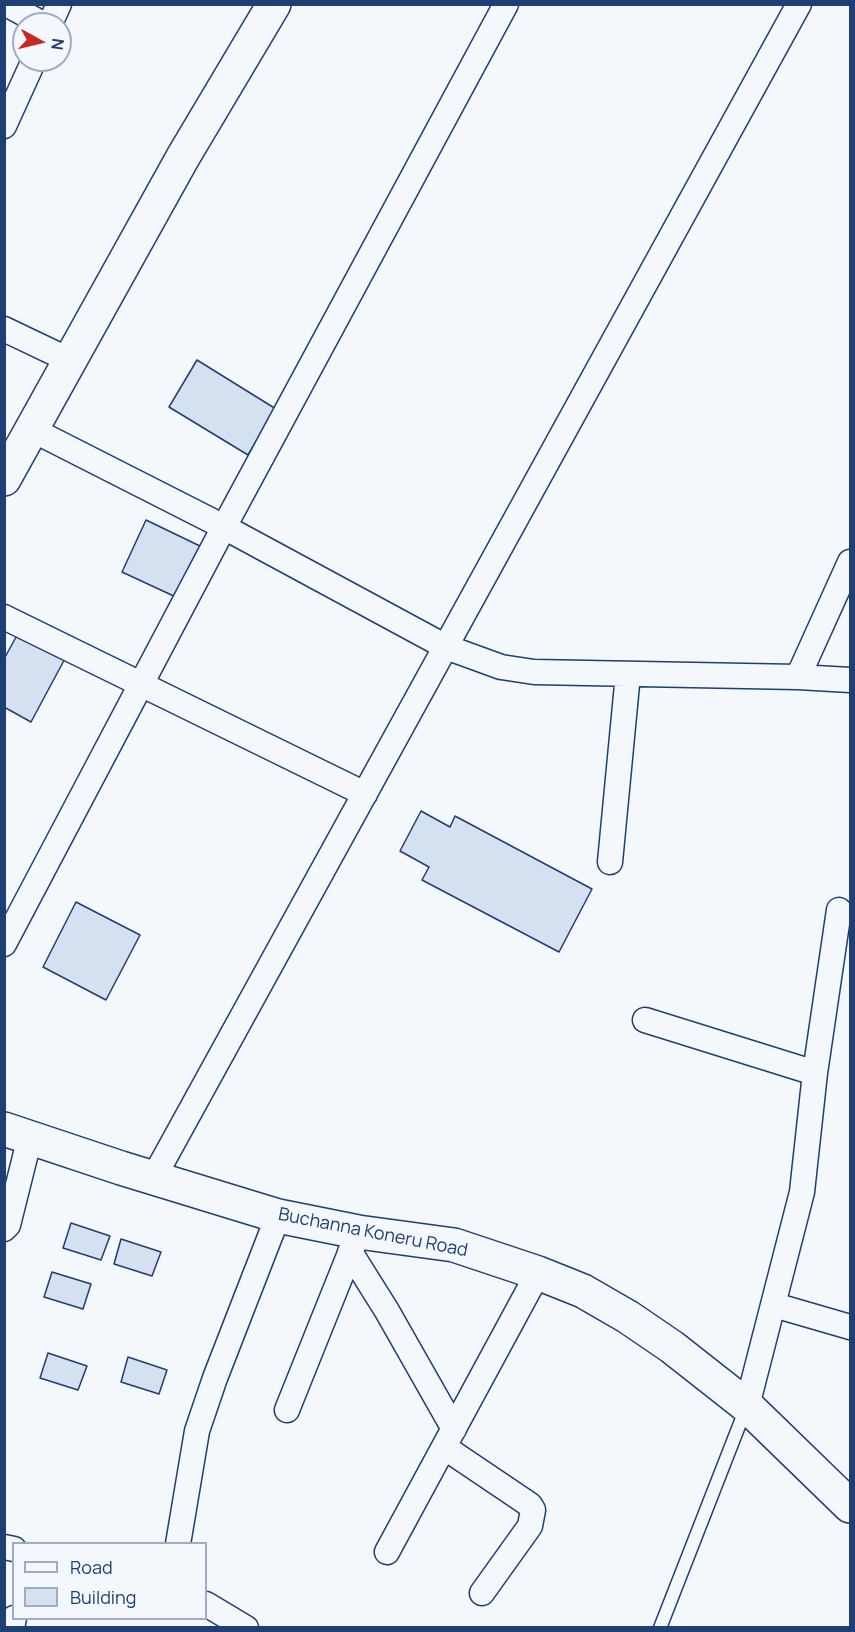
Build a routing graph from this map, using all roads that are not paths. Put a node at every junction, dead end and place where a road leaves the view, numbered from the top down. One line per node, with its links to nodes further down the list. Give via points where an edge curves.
1 (6, 4): 5 (street)
2 (274, 4): 9 (street, via 183,157)
3 (506, 4): 12 (street)
4 (799, 4): 15 (street)
5 (21, 12)
6 (29, 72): 7 (street)
7 (4, 126)
8 (4, 329): 9 (street)
9 (71, 362): 10 (street)
10 (33, 430): 11 (street); 12 (street)
11 (4, 479)
12 (224, 527): 15 (street); 19 (street)
13 (850, 562): 17 (street)
14 (4, 617): 19 (street)
15 (446, 647): 16 (street, via 501,667 534,672); 20 (street)
16 (628, 674): 17 (street); 21 (street)
17 (798, 677): 18 (street)
18 (850, 680)
19 (142, 684): 20 (street); 23 (street)
20 (365, 794): 27 (street)
21 (610, 862)
22 (839, 910): 25 (street)
23 (4, 944)
24 (645, 1020): 25 (street)
25 (815, 1072): 32 (street, via 802,1192)
26 (17, 1133): 27 (street, Buchanna Koneru Road); 29 (street, via 8,1225)
27 (154, 1177): 28 (street, Buchanna Koneru Road)
28 (278, 1216): 30 (street, Buchanna Koneru Road); 38 (street, via 197,1431)
29 (4, 1229)
30 (354, 1242): 31 (street, Buchanna Koneru Road, via 454,1245); 35 (street); 36 (street)
31 (537, 1273): 34 (street, Buchanna Koneru Road, via 628,1317); 36 (street)
32 (774, 1305): 33 (street); 34 (street)
33 (850, 1327)
34 (747, 1406): 37 (street, Buchanna Koneru Road); 43 (lane)
35 (287, 1410)
36 (449, 1438): 39 (street); 40 (street, via 533,1510 530,1526)
37 (850, 1506)
38 (178, 1542)
39 (387, 1552)
40 (482, 1593)
41 (207, 1605): 42 (street)
42 (246, 1628)
43 (660, 1628)

